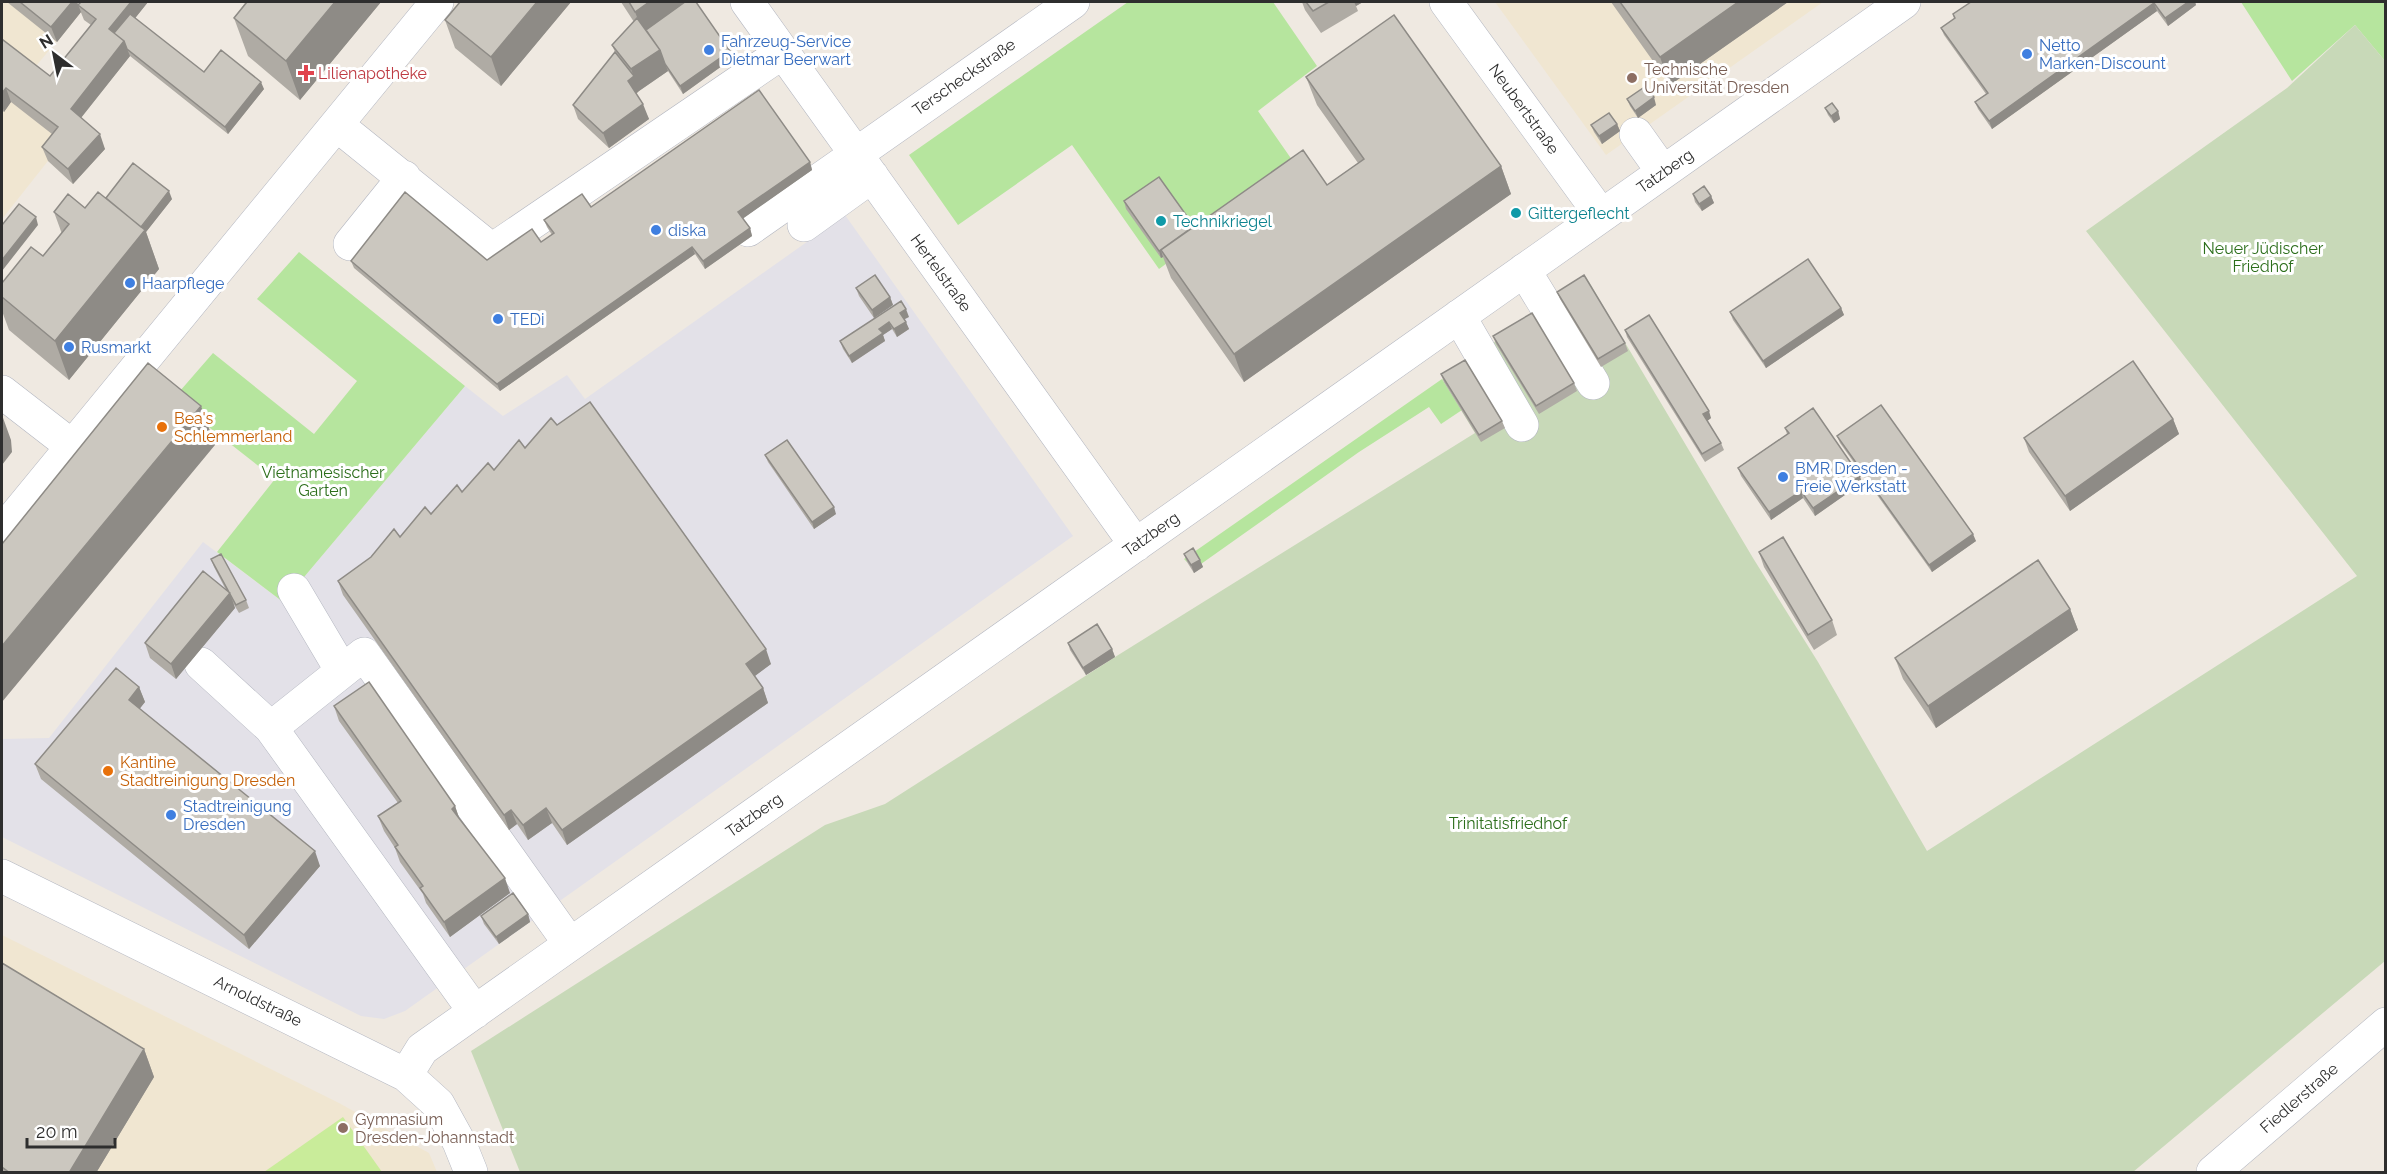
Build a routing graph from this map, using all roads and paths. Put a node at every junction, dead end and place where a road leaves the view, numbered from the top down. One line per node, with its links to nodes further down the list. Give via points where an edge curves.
1 (437, 2): 7 (street)
2 (747, 2): 6 (street, Hertelstraße)
3 (1073, 2): 9 (street, Terscheckstraße, via 896,125)
4 (1446, 2): 12 (street, Neubertstraße)
5 (1904, 2): 10 (street, Tatzberg)
6 (783, 52): 9 (street, Hertelstraße); 11 (street, via 492,250)
7 (337, 125): 11 (street); 21 (street)
8 (1636, 134): 10 (street)
9 (864, 165): 13 (street); 14 (street); 23 (street, Hertelstraße)
10 (1663, 172): 12 (street, Tatzberg)
11 (404, 177): 15 (street)
12 (1601, 216): 16 (street, Tatzberg)
13 (804, 225)
14 (748, 230)
15 (350, 244)
16 (1524, 270): 17 (street, Tatzberg); 18 (street)
17 (1459, 316): 20 (street); 23 (street, Tatzberg)
18 (1593, 383)
19 (2, 392): 21 (street)
20 (1522, 425)
21 (73, 447): 22 (street)
22 (2, 532)
23 (1136, 545): 29 (street, Tatzberg)
24 (294, 590): 26 (street)
25 (201, 664): 27 (street)
26 (342, 671): 27 (street); 29 (street, via 364,654)
27 (271, 728): 30 (street)
28 (2, 876): 32 (street, Arnoldstraße)
29 (570, 944): 30 (street, Tatzberg)
30 (475, 1012): 32 (street, Tatzberg, via 422,1049)
31 (2385, 1024): 34 (street, Fiedlerstraße)
32 (406, 1075): 33 (street, Arnoldstraße, via 438,1104)
33 (471, 1173)
34 (2213, 1173)

